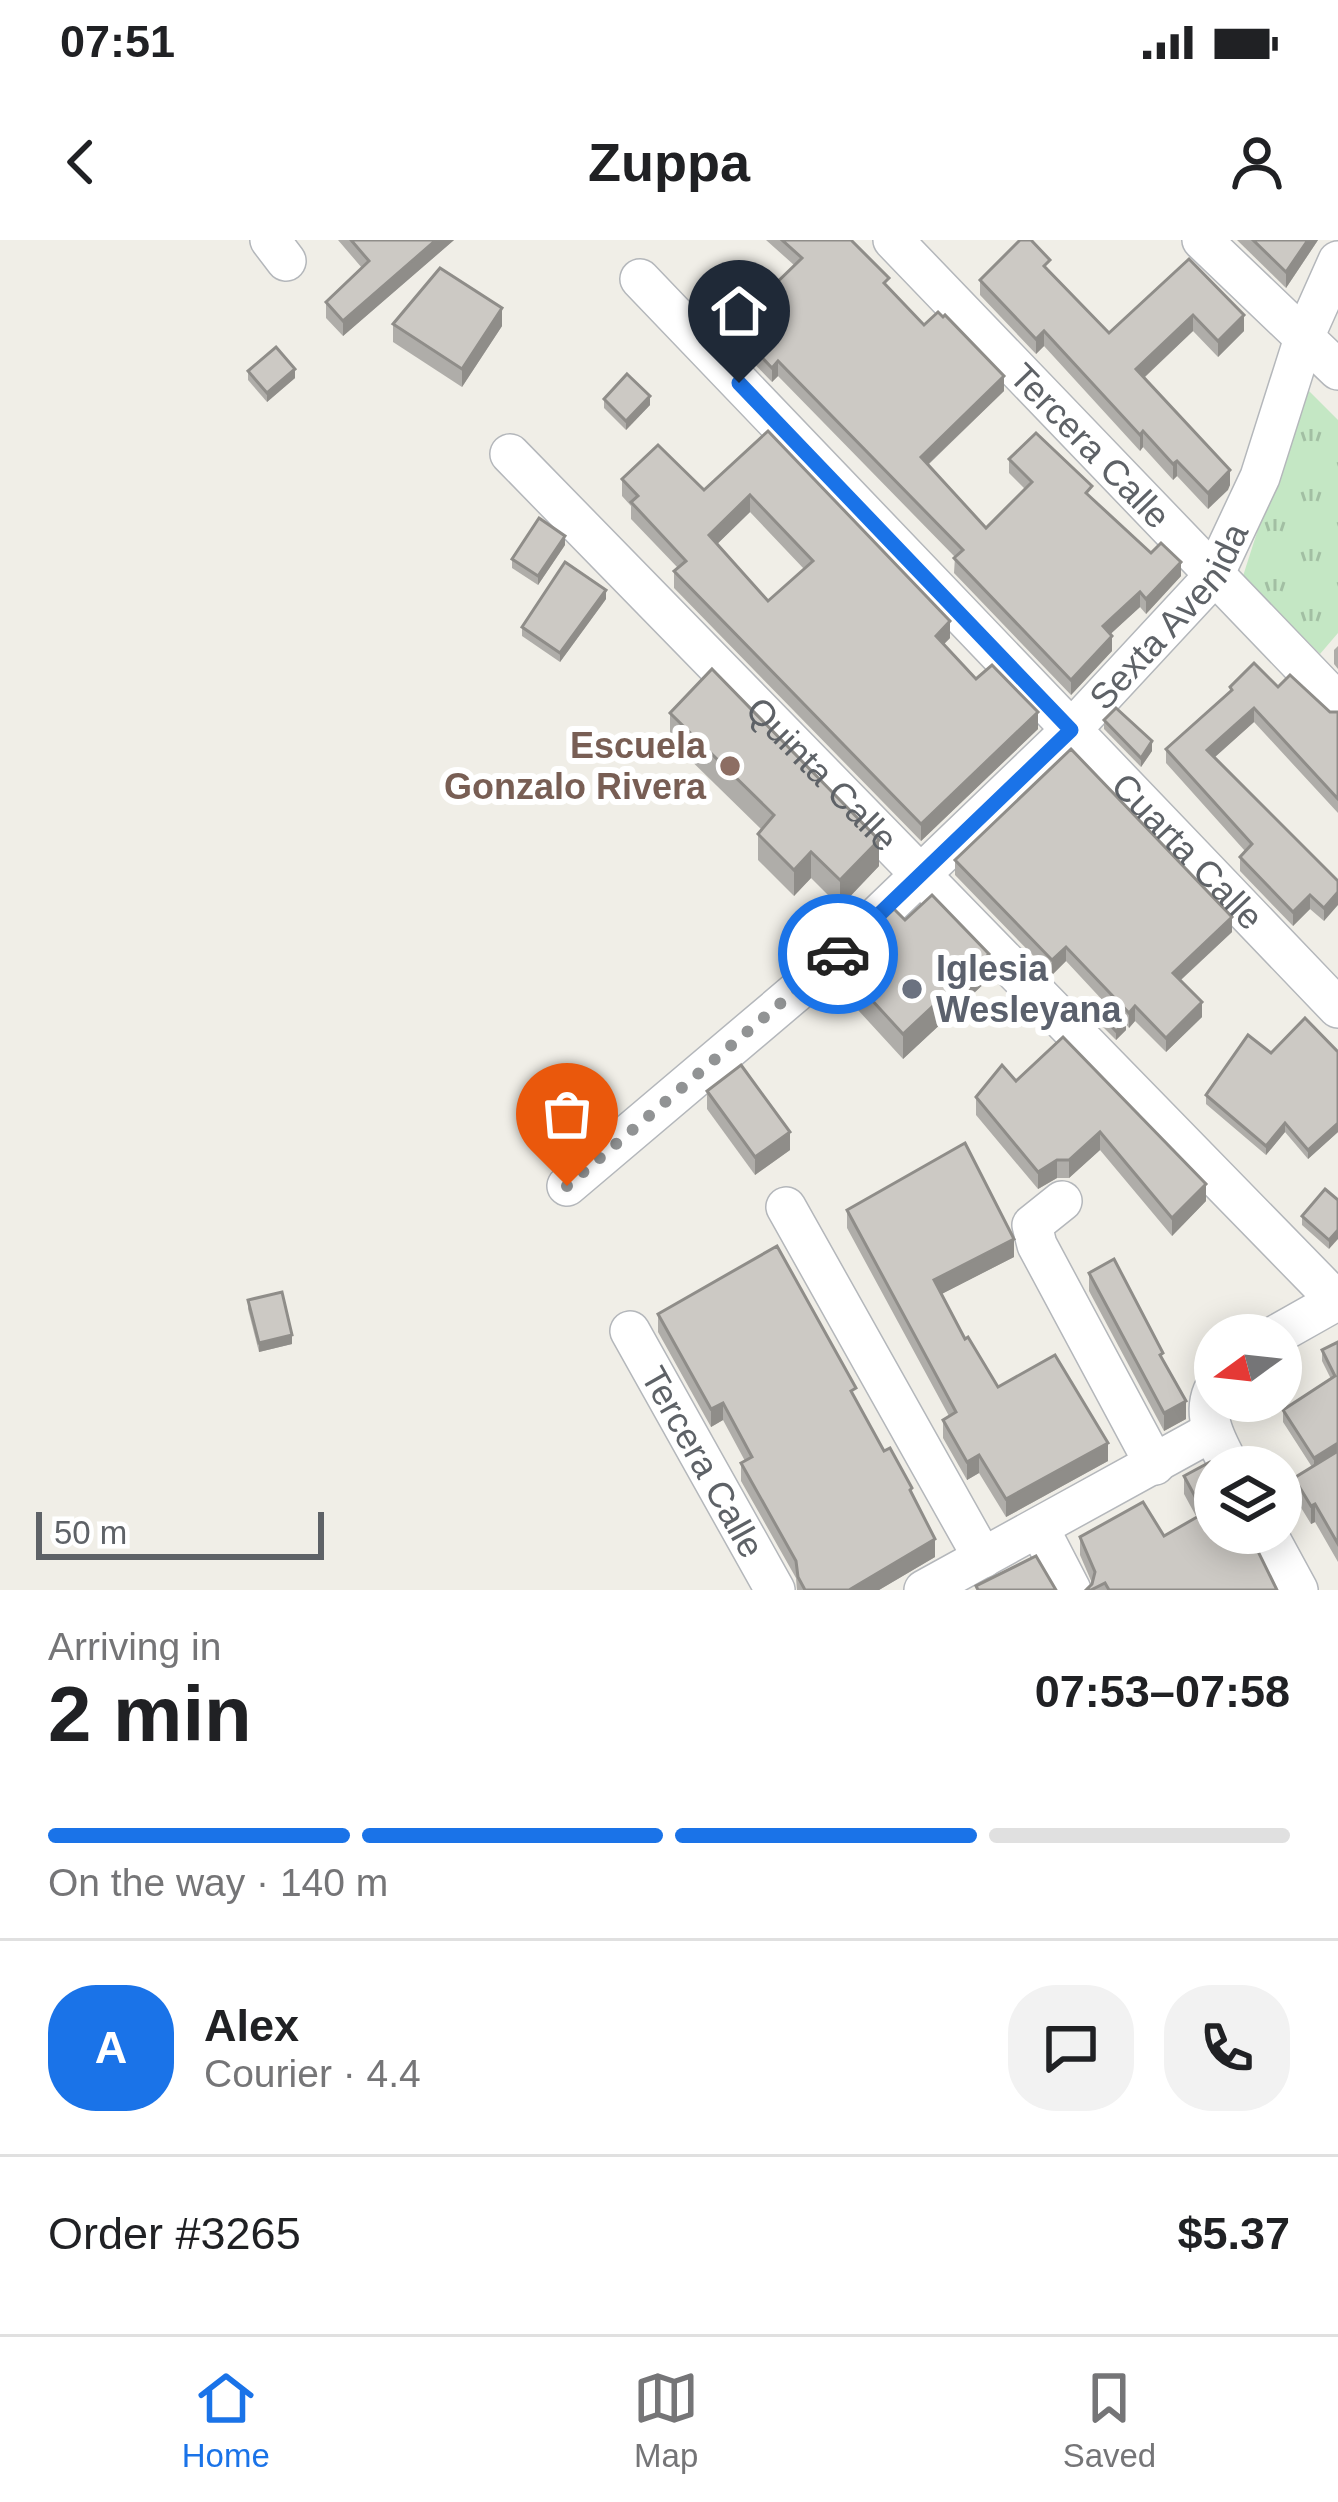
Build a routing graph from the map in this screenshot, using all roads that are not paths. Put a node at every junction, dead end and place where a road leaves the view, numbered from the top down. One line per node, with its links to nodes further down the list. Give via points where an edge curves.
1 (893, 240): 8 (street, Tercera Calle)
2 (1202, 240): 5 (street)
3 (1338, 261): 5 (street, Sexta Avenida)
4 (640, 279): 10 (street, Cuarta Calle)
5 (1305, 335): 6 (street); 8 (street, Sexta Avenida, via 1260,478)
6 (1338, 370)
7 (510, 454): 11 (street, Quinta Calle)
8 (1213, 577): 9 (street, Tercera Calle); 10 (street, Sexta Avenida)
9 (1330, 677)
10 (1071, 730): 11 (street, Sexta Avenida); 12 (street, Cuarta Calle)
11 (922, 873): 13 (street, Sexta Avenida, via 815,976); 16 (street, Quinta Calle)
12 (1338, 1008)
13 (567, 1186)
14 (1062, 1202): 22 (street, via 1032,1225 1037,1246)
15 (786, 1207): 25 (street)
16 (1337, 1300): 17 (street)
17 (1302, 1320)
18 (630, 1331): 26 (street, Tercera Calle)
19 (1210, 1422): 20 (street)
20 (1211, 1432): 21 (street); 22 (street)
21 (1219, 1446)
22 (1155, 1465): 23 (street)
23 (1039, 1528): 25 (street); 28 (street)
24 (1278, 1554): 29 (street)
25 (983, 1558): 27 (street)
26 (775, 1590)
27 (923, 1590)
28 (1071, 1590)
29 (1298, 1590)

